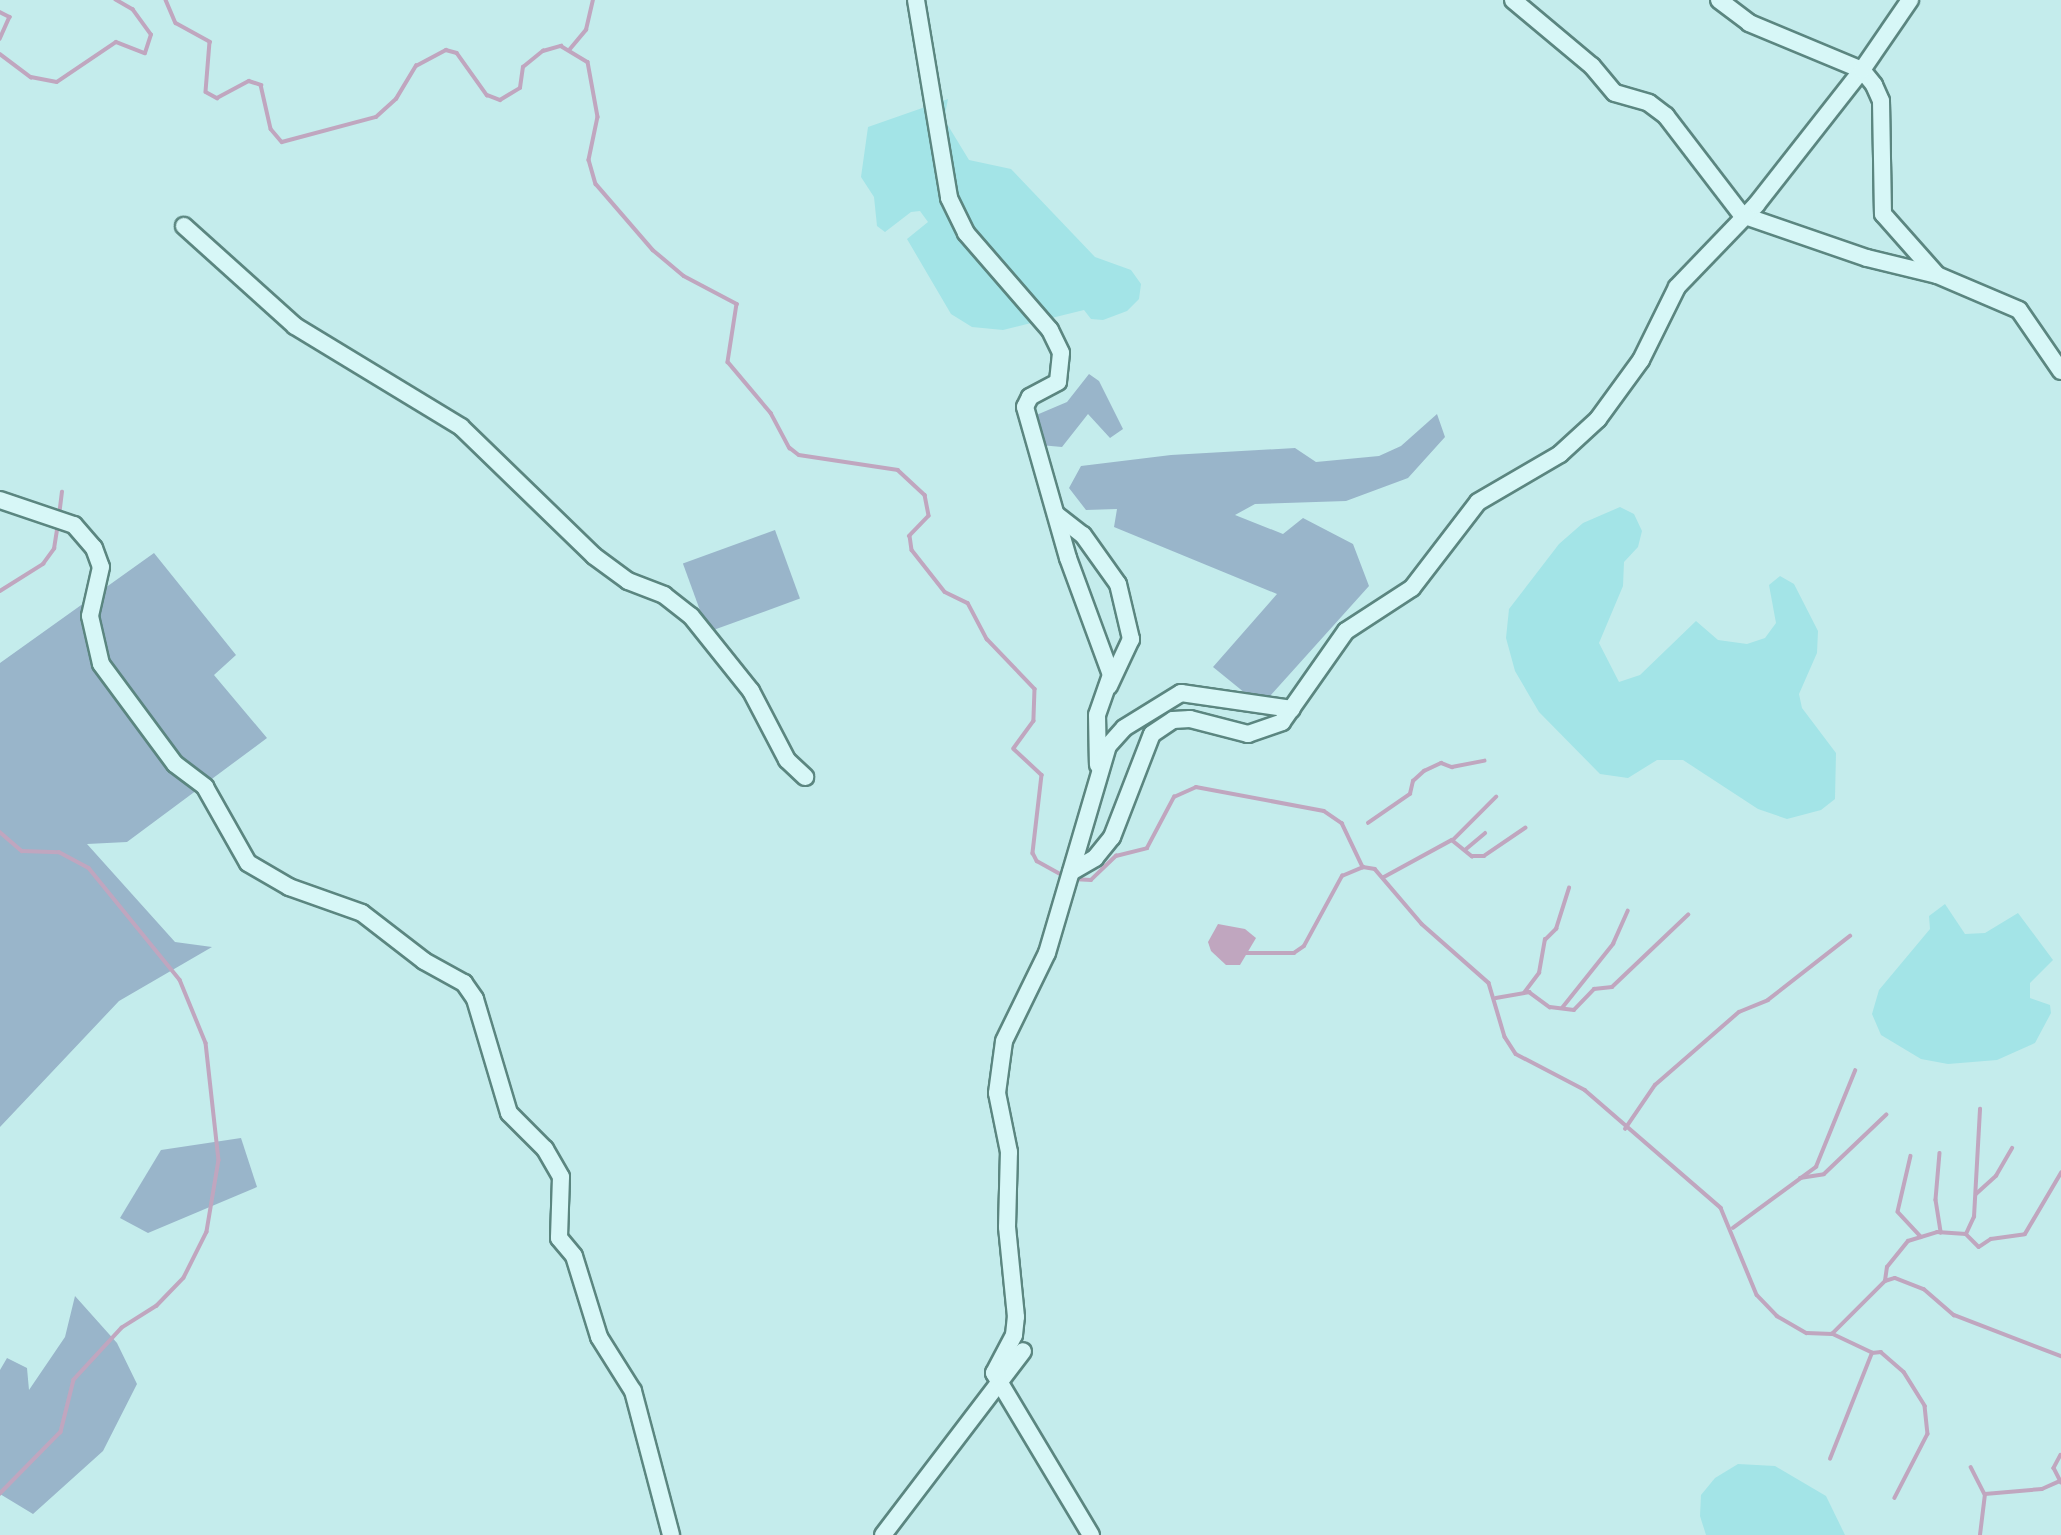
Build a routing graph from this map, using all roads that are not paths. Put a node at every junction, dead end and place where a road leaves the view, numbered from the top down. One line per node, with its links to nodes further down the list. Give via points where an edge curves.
1 (916, 0): 11 (street, via 949,198 966,233 1050,330 1061,353 1058,382 1030,397 1025,407)
2 (1513, 0): 6 (street, via 1592,66 1615,93 1649,103 1666,116)
3 (1719, 0): 5 (street, via 1749,23)
4 (1910, 0): 5 (street)
5 (1862, 71): 6 (street); 8 (street, via 1881,101 1883,214)
6 (1745, 217): 8 (street, via 1867,258); 13 (street, via 1677,287 1640,360 1598,419 1560,454 1478,502 1412,588 1346,631)
7 (184, 226): 15 (street, via 295,326 461,427 594,556 628,581 664,595 691,615 751,691 787,760)
8 (1937, 275): 9 (street, via 2019,310)
9 (2061, 371)
10 (0, 499): 19 (street, via 74,525 94,548 102,567 90,617 101,664 175,764 205,787 248,863 279,882 362,913 424,961 464,983 475,999 509,1113 555,1162 563,1190 559,1238 574,1256 599,1337 633,1391)
11 (1057, 514): 12 (street, via 1106,653); 12 (street, via 1083,535 1118,584 1131,639)
12 (1109, 686): 14 (street, via 1097,715)
13 (1292, 709): 14 (street, via 1181,693 1124,728 1108,746); 16 (street, via 1269,730 1248,734 1190,719 1162,726 1146,743 1112,837 1095,858)
14 (1099, 774): 16 (street)
15 (805, 777)
16 (1071, 872): 18 (street, via 1047,953 1004,1041 997,1076 1009,1152 1007,1238 1016,1317 1014,1335 994,1373)
17 (1023, 1351): 18 (street)
18 (999, 1388): 20 (street); 21 (street)
19 (671, 1535)
20 (883, 1535)
21 (1091, 1535)

